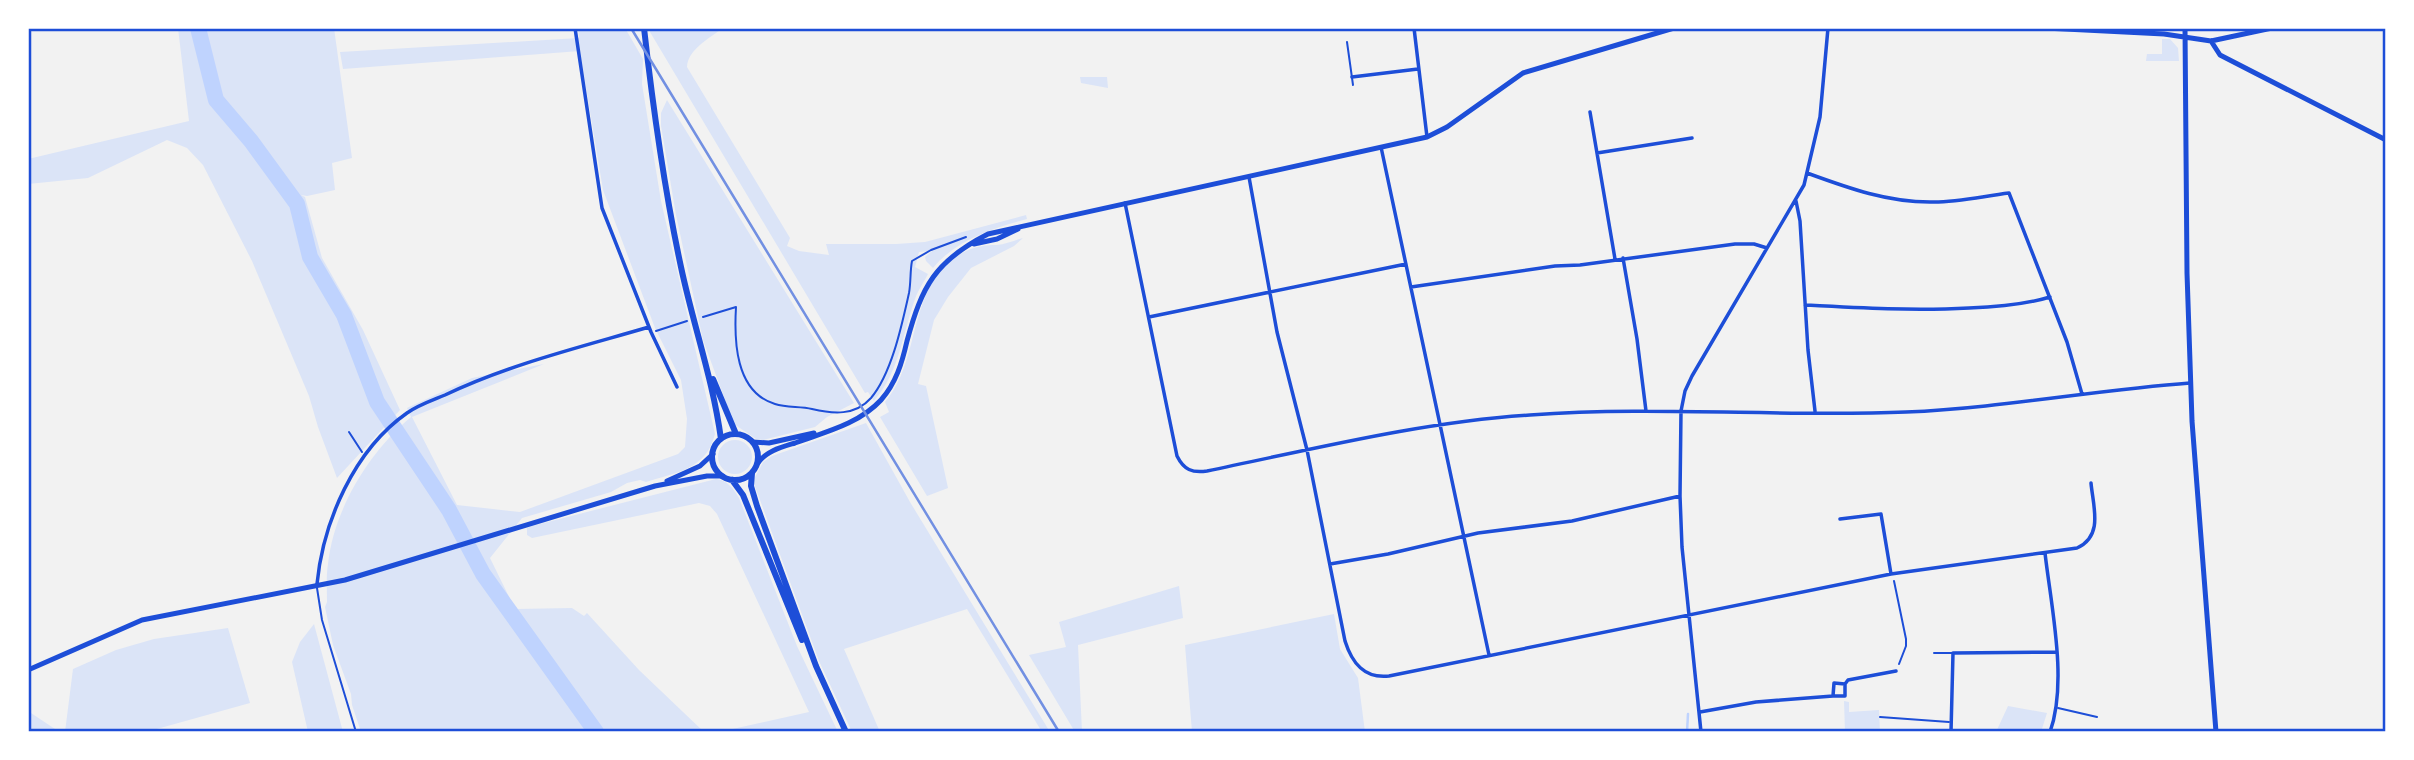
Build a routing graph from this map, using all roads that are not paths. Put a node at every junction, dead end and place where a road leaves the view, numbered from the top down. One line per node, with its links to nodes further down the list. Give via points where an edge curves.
1 (575, 28): 36 (street, via 602,208)
2 (644, 28): 37 (main road, via 672,224)
3 (1414, 28): 14 (street)
4 (1674, 28): 9 (street)
5 (1828, 28): 23 (street, via 1820,117)
6 (2045, 28): 10 (street)
7 (2185, 28): 11 (street)
8 (2272, 28): 12 (street)
9 (1662, 29): 18 (street, via 1523,73)
10 (2074, 29): 11 (street)
11 (2185, 35): 12 (street); 38 (street)
12 (2211, 41): 20 (street, via 2220,55)
13 (1347, 42): 15 (lane)
14 (1418, 69): 15 (street); 18 (street)
15 (1352, 76): 16 (lane)
16 (1353, 85)
17 (1590, 113): 22 (street)
18 (1427, 137): 21 (street)
19 (1692, 138): 22 (street)
20 (2386, 140)
21 (1381, 146): 24 (street); 30 (street)
22 (1597, 153): 29 (street)
23 (1807, 173): 25 (street); 33 (street, via 1895,199 1932,202 2009,193)
24 (1249, 175): 26 (street); 32 (street)
25 (1796, 201): 27 (street); 34 (street)
26 (1125, 203): 35 (street); 45 (street, via 1019,228 971,244 943,263 919,303 897,375 881,400 859,418)
27 (1767, 248): 28 (street, via 1735,244); 42 (street, via 1692,376)
28 (1623, 258): 29 (street); 41 (street)
29 (1615, 259): 31 (street)
30 (1406, 264): 31 (street); 32 (street)
31 (1411, 287): 44 (street)
32 (1269, 292): 35 (street); 49 (street)
33 (2050, 297): 34 (street, via 1940,310); 40 (street)
34 (1805, 304): 43 (street)
35 (1149, 317): 49 (street, via 1177,456 1185,469 1207,471)
36 (650, 329): 39 (street); 63 (street, via 493,375 408,412 364,456 342,493 329,523)
37 (706, 361): 46 (main road); 47 (main road)
38 (2190, 383): 40 (street); 84 (street)
39 (677, 387)
40 (2082, 394): 43 (street, via 1930,410)
41 (1646, 411): 42 (street); 44 (street, via 1531,414)
42 (1681, 411): 43 (street); 57 (street)
43 (1815, 412)
44 (1440, 425): 49 (street); 59 (street)
45 (824, 431): 48 (street); 51 (street, via 773,450)
46 (737, 434): 47 (main road); 48 (main road)
47 (721, 439): 50 (main road)
48 (753, 442): 51 (main road)
49 (1307, 450): 61 (street)
50 (713, 454): 53 (main road, via 715,468); 56 (street, via 700,466)
51 (758, 463): 52 (main road)
52 (752, 473): 54 (main road); 69 (main road, via 757,506)
53 (723, 476): 54 (main road); 56 (street)
54 (732, 480): 69 (main road, via 743,495)
55 (2091, 483): 60 (street, via 2093,536 2077,548)
56 (655, 486): 63 (street)
57 (1680, 496): 59 (street, via 1572,521); 64 (street)
58 (1840, 520): 62 (street, via 1881,514)
59 (1462, 536): 61 (street); 68 (street)
60 (2045, 553): 62 (street); 65 (street)
61 (1330, 564): 68 (street, via 1349,653 1369,674 1389,676)
62 (1892, 574): 64 (street)
63 (317, 586): 70 (street, via 142,620); 79 (lane, via 321,620)
64 (1689, 614): 68 (street); 75 (street)
65 (2056, 652): 67 (street); 74 (street)
66 (1934, 653): 67 (lane)
67 (1953, 653): 78 (street)
68 (1489, 655)
69 (816, 666): 80 (main road)
70 (28, 670)
71 (1896, 671): 72 (street)
72 (1845, 684): 73 (street, via 1845,696); 73 (street, via 1833,683)
73 (1833, 696): 75 (street)
74 (2057, 707): 77 (lane); 83 (street)
75 (1700, 712): 81 (street)
76 (1880, 717): 78 (lane)
77 (2098, 717)
78 (1950, 722): 82 (street)
79 (356, 732)
80 (846, 732)
81 (1701, 732)
82 (1951, 732)
83 (2050, 732)
84 (2216, 732)

